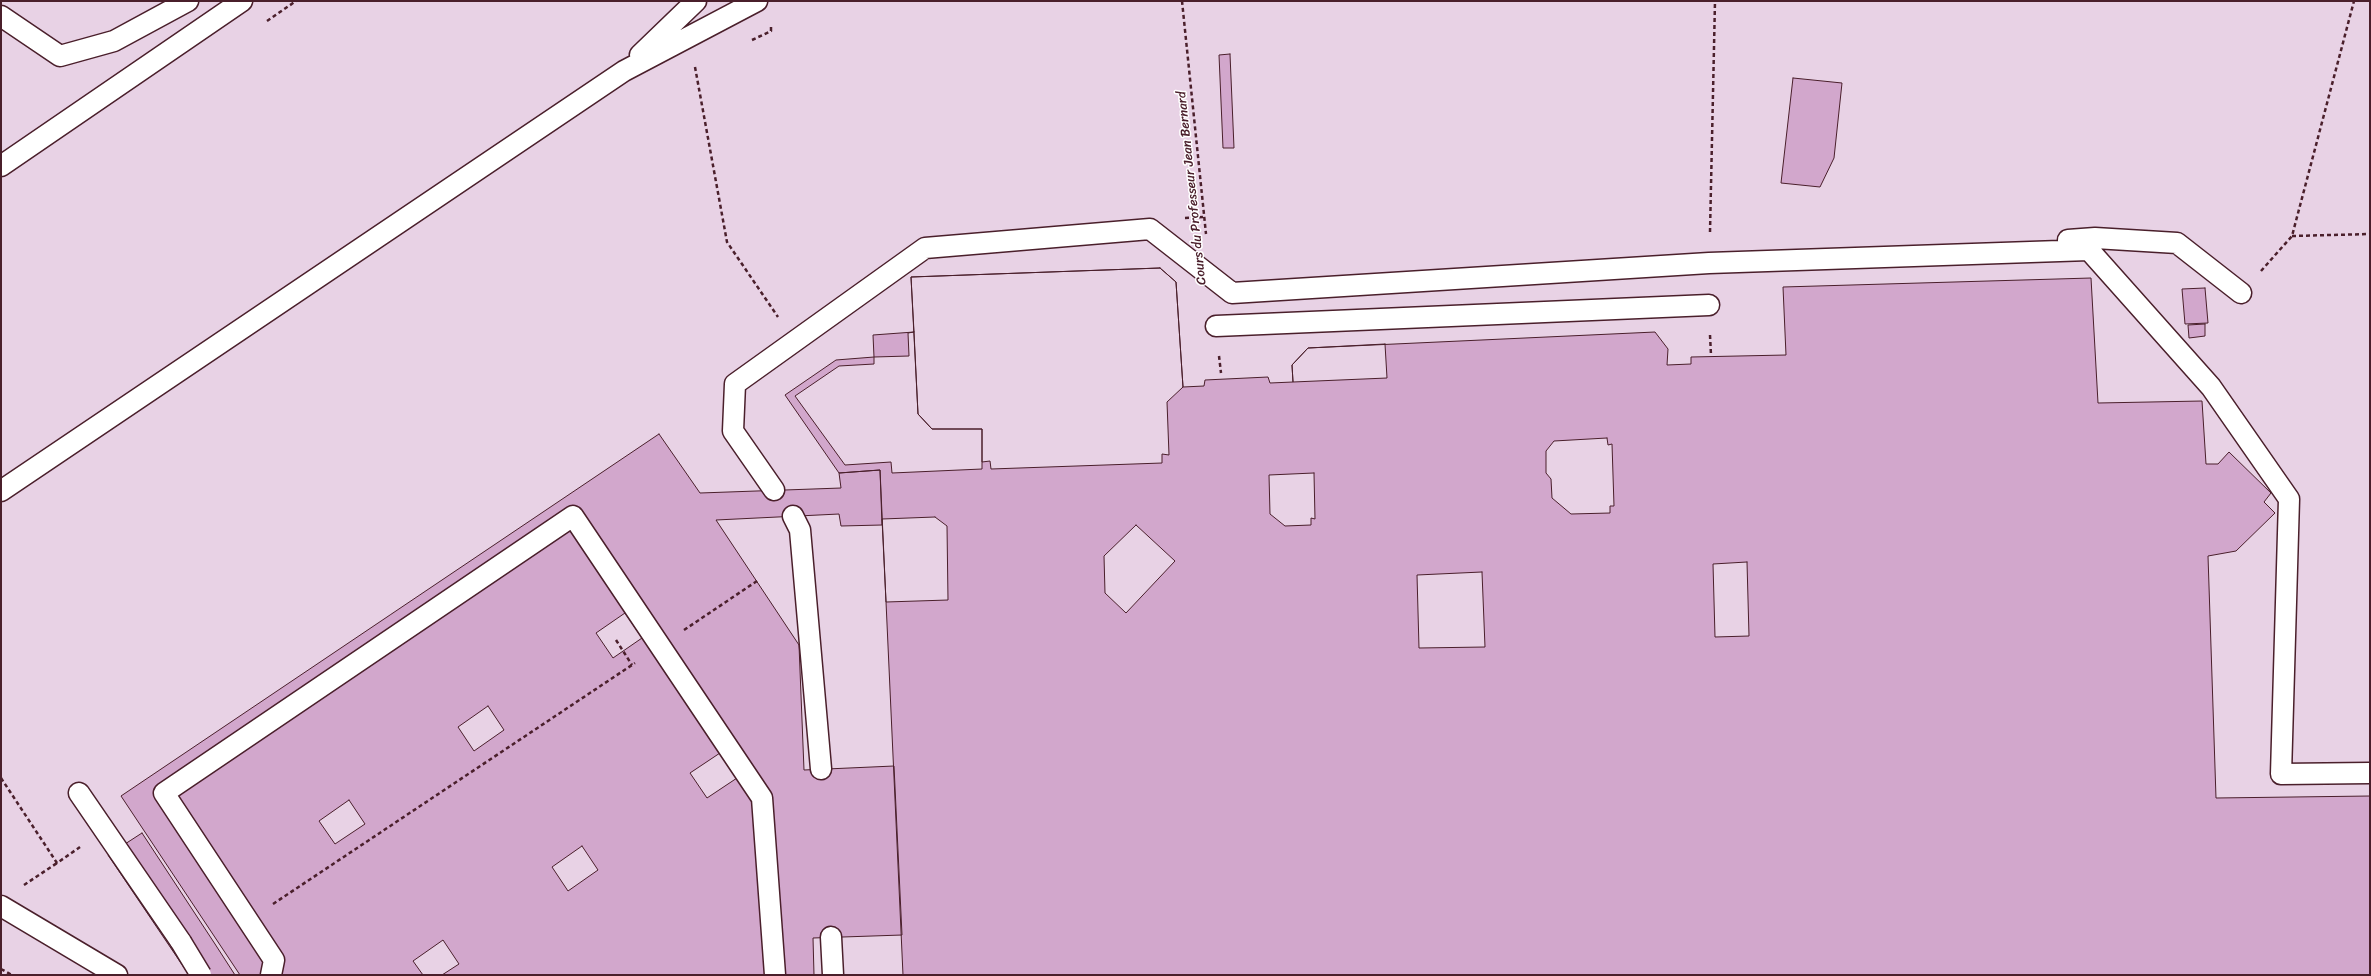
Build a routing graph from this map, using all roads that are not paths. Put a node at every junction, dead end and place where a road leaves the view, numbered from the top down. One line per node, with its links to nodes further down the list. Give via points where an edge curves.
1 (188, 1): 5 (lane, via 114,41 60,56)
2 (242, 1): 7 (lane)
3 (696, 1): 6 (lane)
4 (757, 1): 6 (lane)
5 (1, 16)
6 (624, 71): 13 (lane)
7 (1, 166)
8 (1709, 264): 9 (lane, via 2094,238 2177,243); 12 (lane, via 1232,292 1150,229 925,248 735,384 733,431); 16 (lane, via 2089,250 2210,386 2290,499 2281,774)
9 (2241, 294)
10 (1709, 305): 11 (lane)
11 (1216, 326)
12 (774, 490)
13 (1, 491)
14 (793, 516): 15 (lane, via 800,530)
15 (821, 770)
16 (2370, 773)
17 (79, 793): 21 (lane, bridge)
18 (1, 906): 20 (lane)
19 (831, 937): 24 (lane)
20 (117, 975)
21 (202, 975)
22 (271, 975): 23 (lane, via 274,960 164,792 573,516 762,798)
23 (775, 975)
24 (833, 975)

